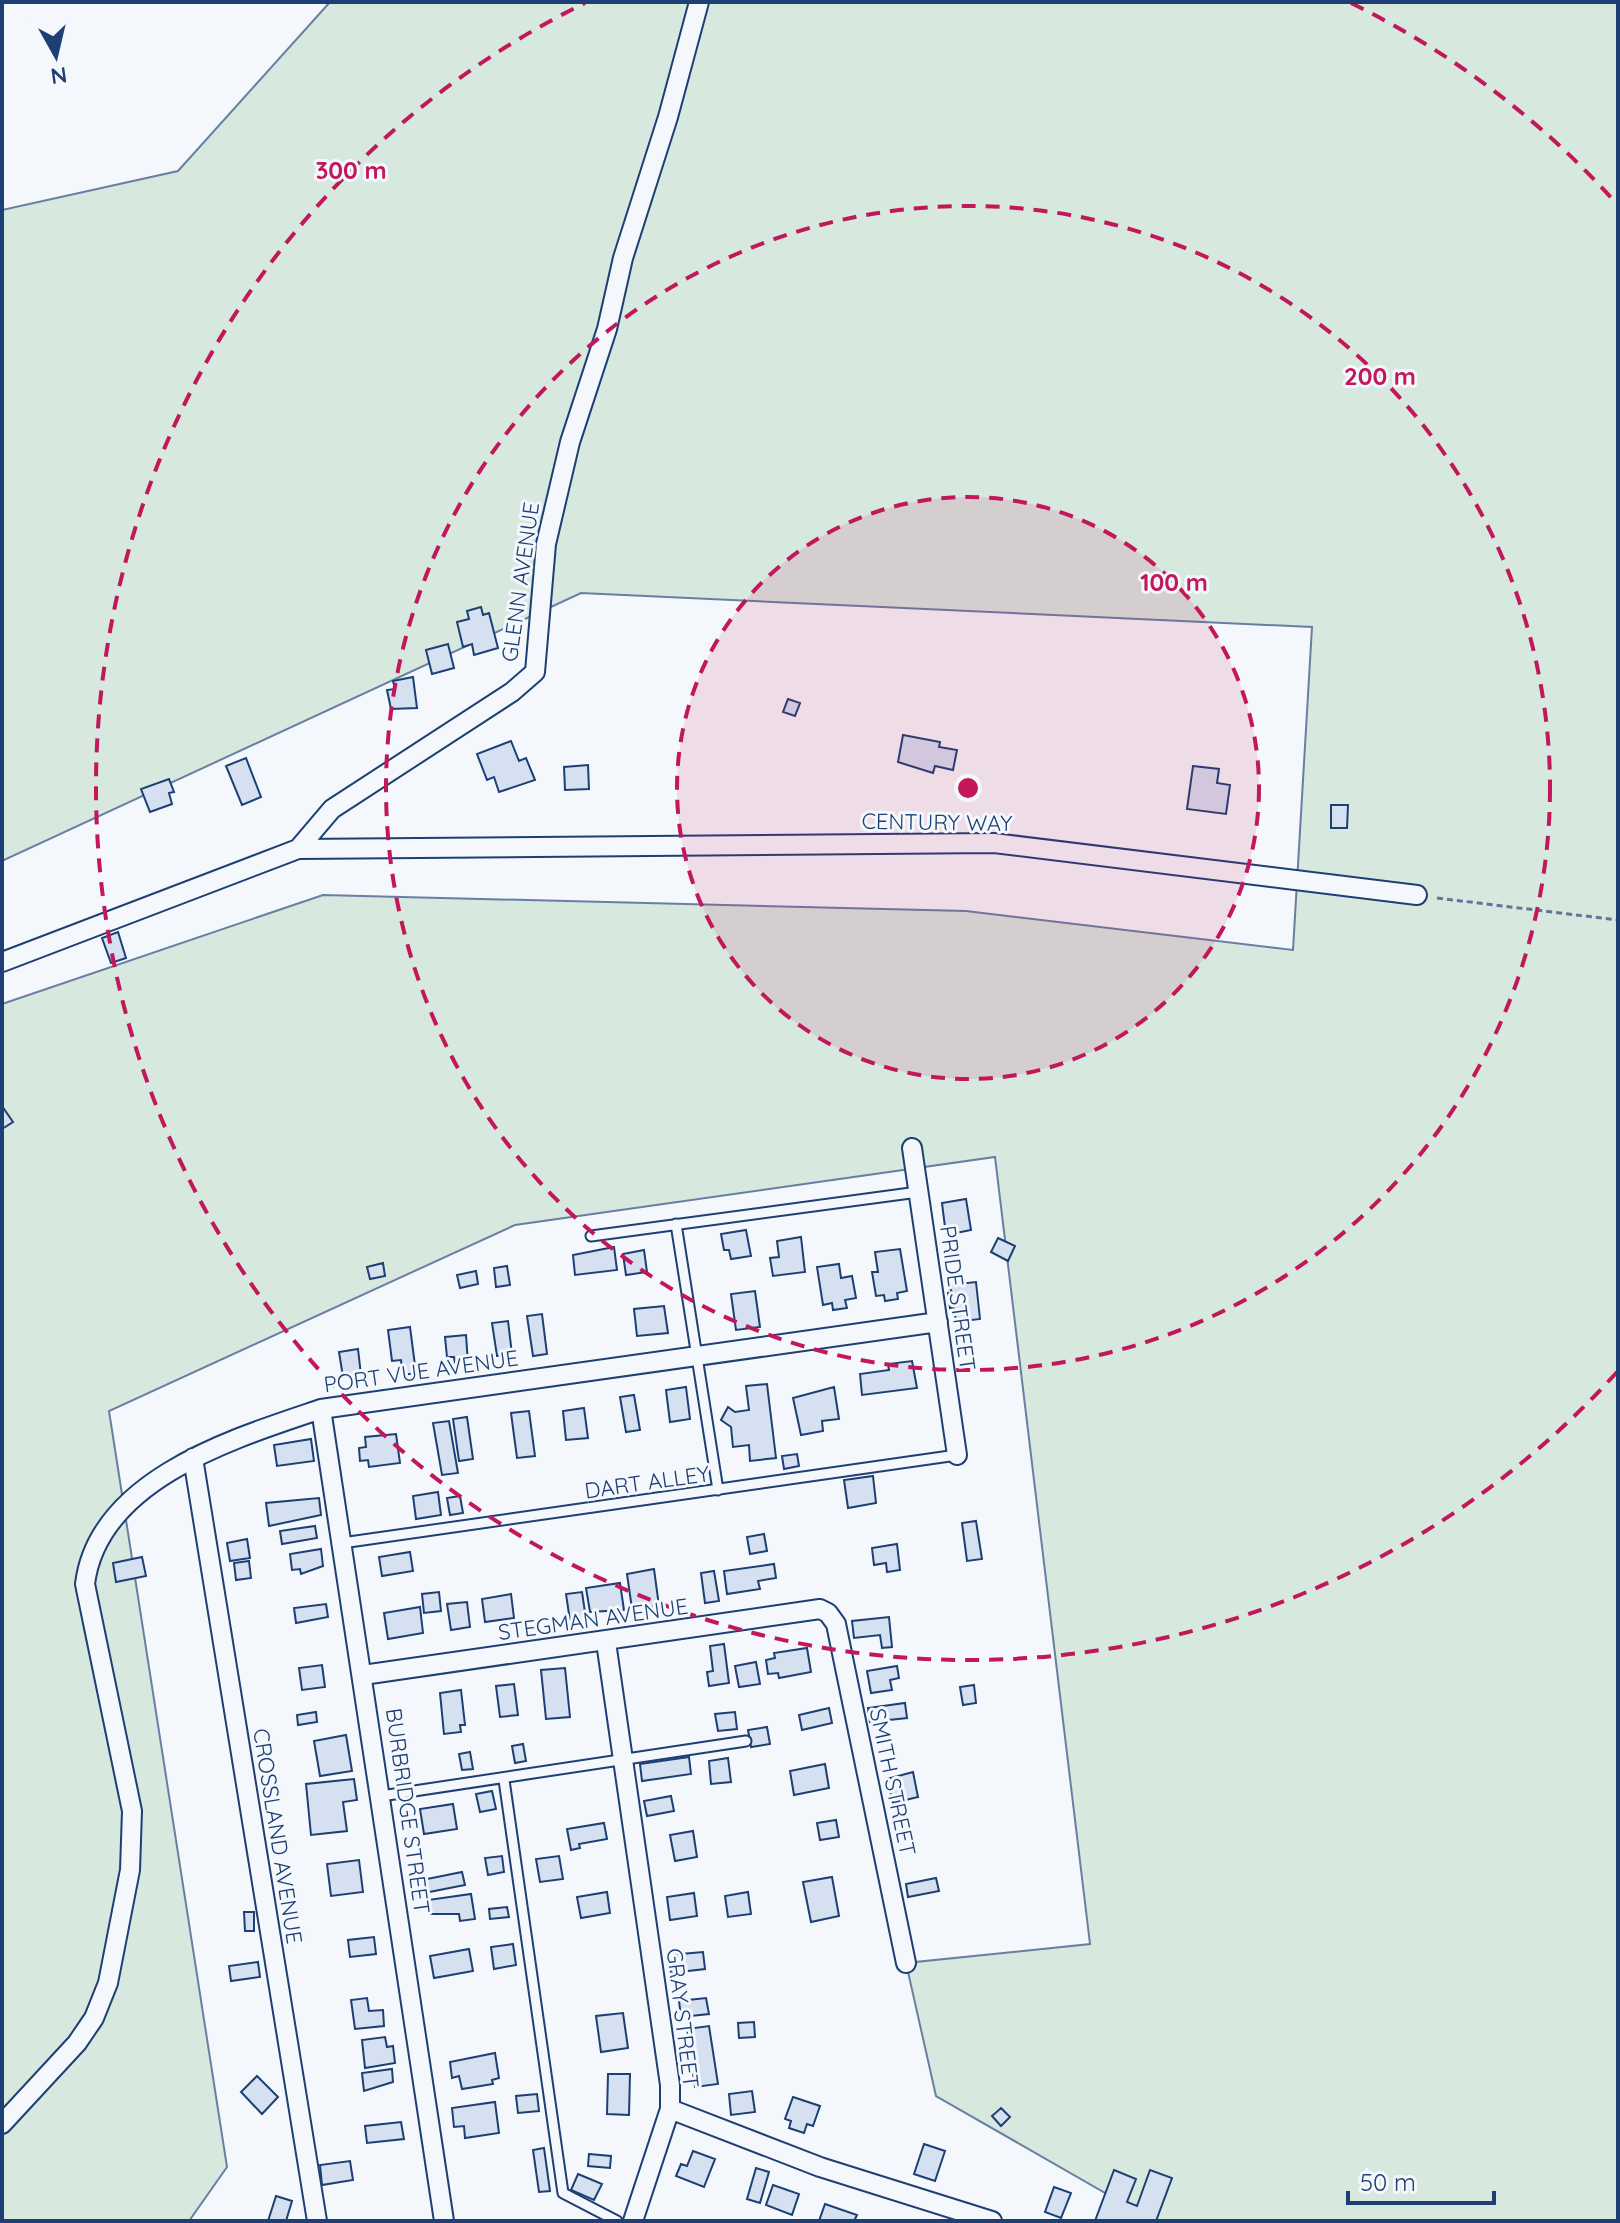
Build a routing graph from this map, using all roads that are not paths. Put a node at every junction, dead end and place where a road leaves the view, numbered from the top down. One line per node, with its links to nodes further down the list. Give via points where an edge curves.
1 (699, 2): 2 (street, GLENN AVENUE, via 570,442 546,544 535,672 332,809)
2 (298, 849): 3 (street, CENTURY WAY, via 994,843); 4 (street, GLENN AVENUE)
3 (1417, 895)
4 (2, 962)
5 (912, 1148): 6 (street, PRIDE STREET)
6 (918, 1192): 7 (lane); 9 (street, PRIDE STREET)
7 (676, 1224): 8 (lane); 10 (lane)
8 (591, 1236)
9 (938, 1322): 10 (street, PORT VUE AVENUE); 12 (street, PRIDE STREET)
10 (696, 1357): 11 (street, PORT VUE AVENUE); 14 (lane)
11 (321, 1409): 13 (street, PORT VUE AVENUE); 15 (street, BURBRIDGE STREET)
12 (957, 1455): 14 (lane, DART ALLEY)
13 (193, 1458): 25 (street, PORT VUE AVENUE, via 134,1497 89,1557 85,1584 132,1811 130,1870 108,1983 94,2018); 26 (street, CROSSLAND AVENUE)
14 (718, 1490): 15 (lane, DART ALLEY)
15 (342, 1543): 18 (street, BURBRIDGE STREET)
16 (828, 1613): 17 (street, STEGMAN AVENUE, via 820,1609); 23 (street, SMITH STREET, via 836,1624)
17 (606, 1642): 18 (street, STEGMAN AVENUE); 20 (street, GRAY STREET)
18 (363, 1675): 22 (street, BURBRIDGE STREET)
19 (746, 1741): 20 (lane)
20 (623, 1760): 21 (lane); 24 (street, GRAY STREET)
21 (504, 1780): 22 (lane); 28 (lane, via 563,2193)
22 (381, 1796): 27 (street, BURBRIDGE STREET)
23 (906, 1963)
24 (670, 2109): 29 (street); 30 (street, GRAY STREET, via 820,2167)
25 (2, 2124)
26 (317, 2221)
27 (444, 2221)
28 (617, 2221)
29 (633, 2221)
30 (992, 2221)

